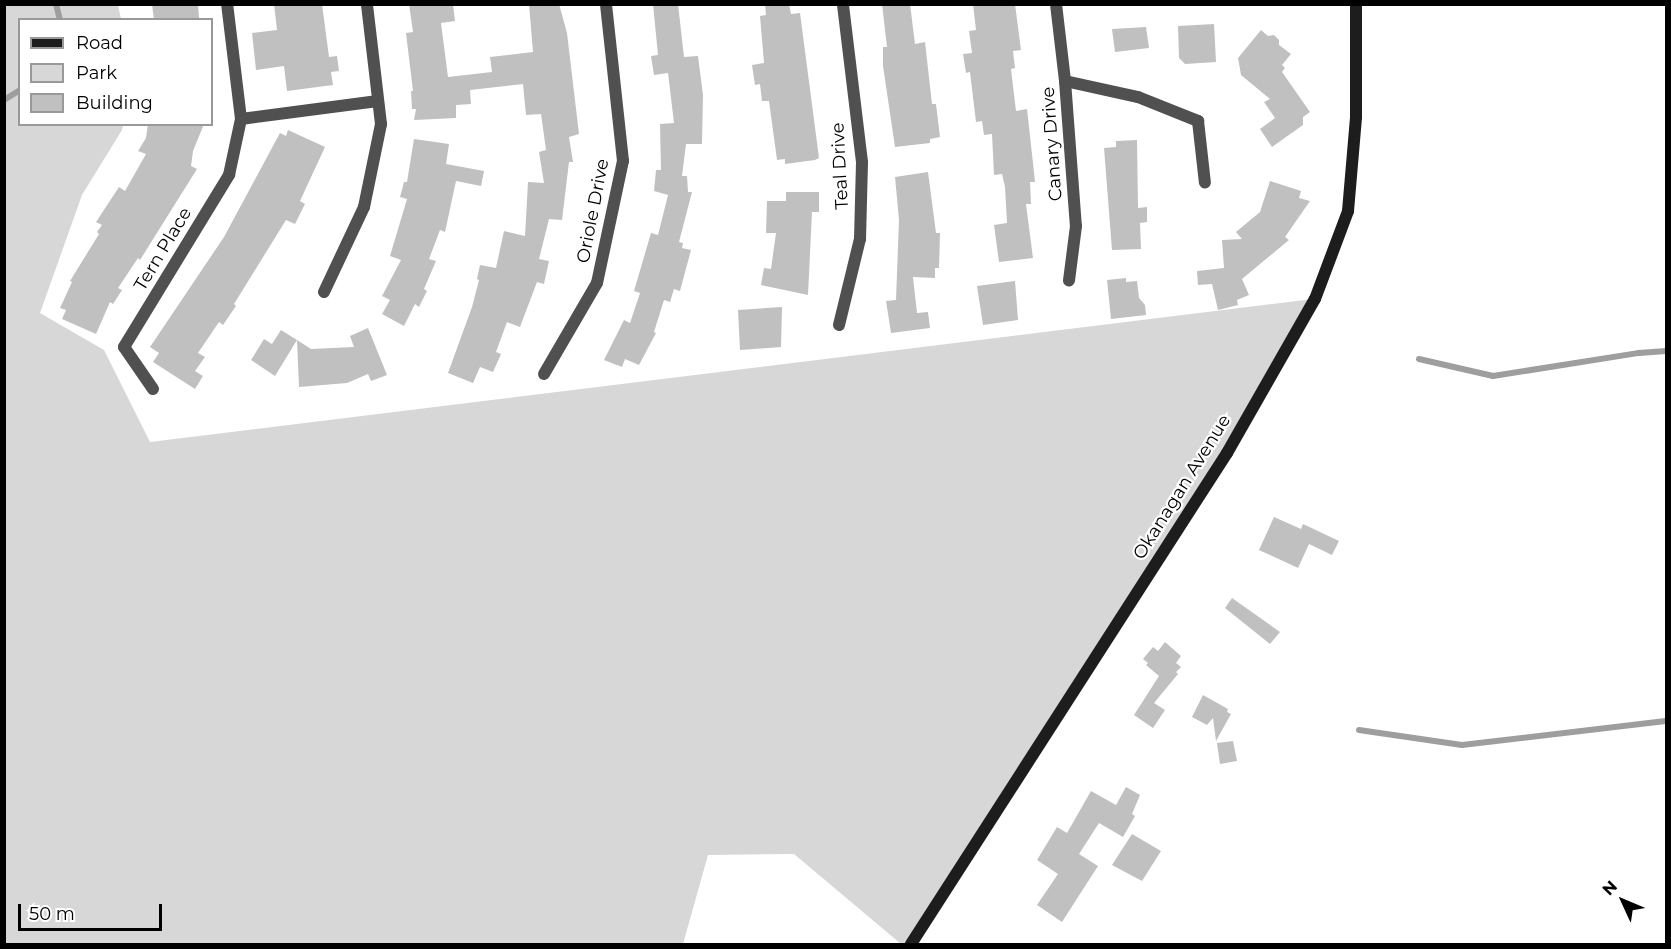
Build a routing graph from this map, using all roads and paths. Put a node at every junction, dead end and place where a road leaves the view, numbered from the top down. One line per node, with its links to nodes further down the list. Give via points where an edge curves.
1 (227, 4): 9 (street, Tern Place)
2 (367, 4): 8 (street)
3 (606, 4): 14 (street, Oriole Drive, via 623,161 597,283)
4 (843, 4): 13 (street, Teal Drive, via 862,162 860,239)
5 (1056, 4): 7 (street, Canary Drive)
6 (1356, 4): 16 (street, Okanagan Avenue, via 1356,117 1348,211 1315,299 1227,453)
7 (1065, 81): 10 (street, via 1137,97 1198,121); 11 (street, Canary Drive, via 1076,226)
8 (378, 101): 9 (street); 12 (street, via 381,124 364,207)
9 (241, 119): 15 (street, Tern Place, via 229,175 124,347)
10 (1205, 183)
11 (1070, 281)
12 (324, 292)
13 (839, 325)
14 (544, 374)
15 (153, 388)
16 (911, 945)

